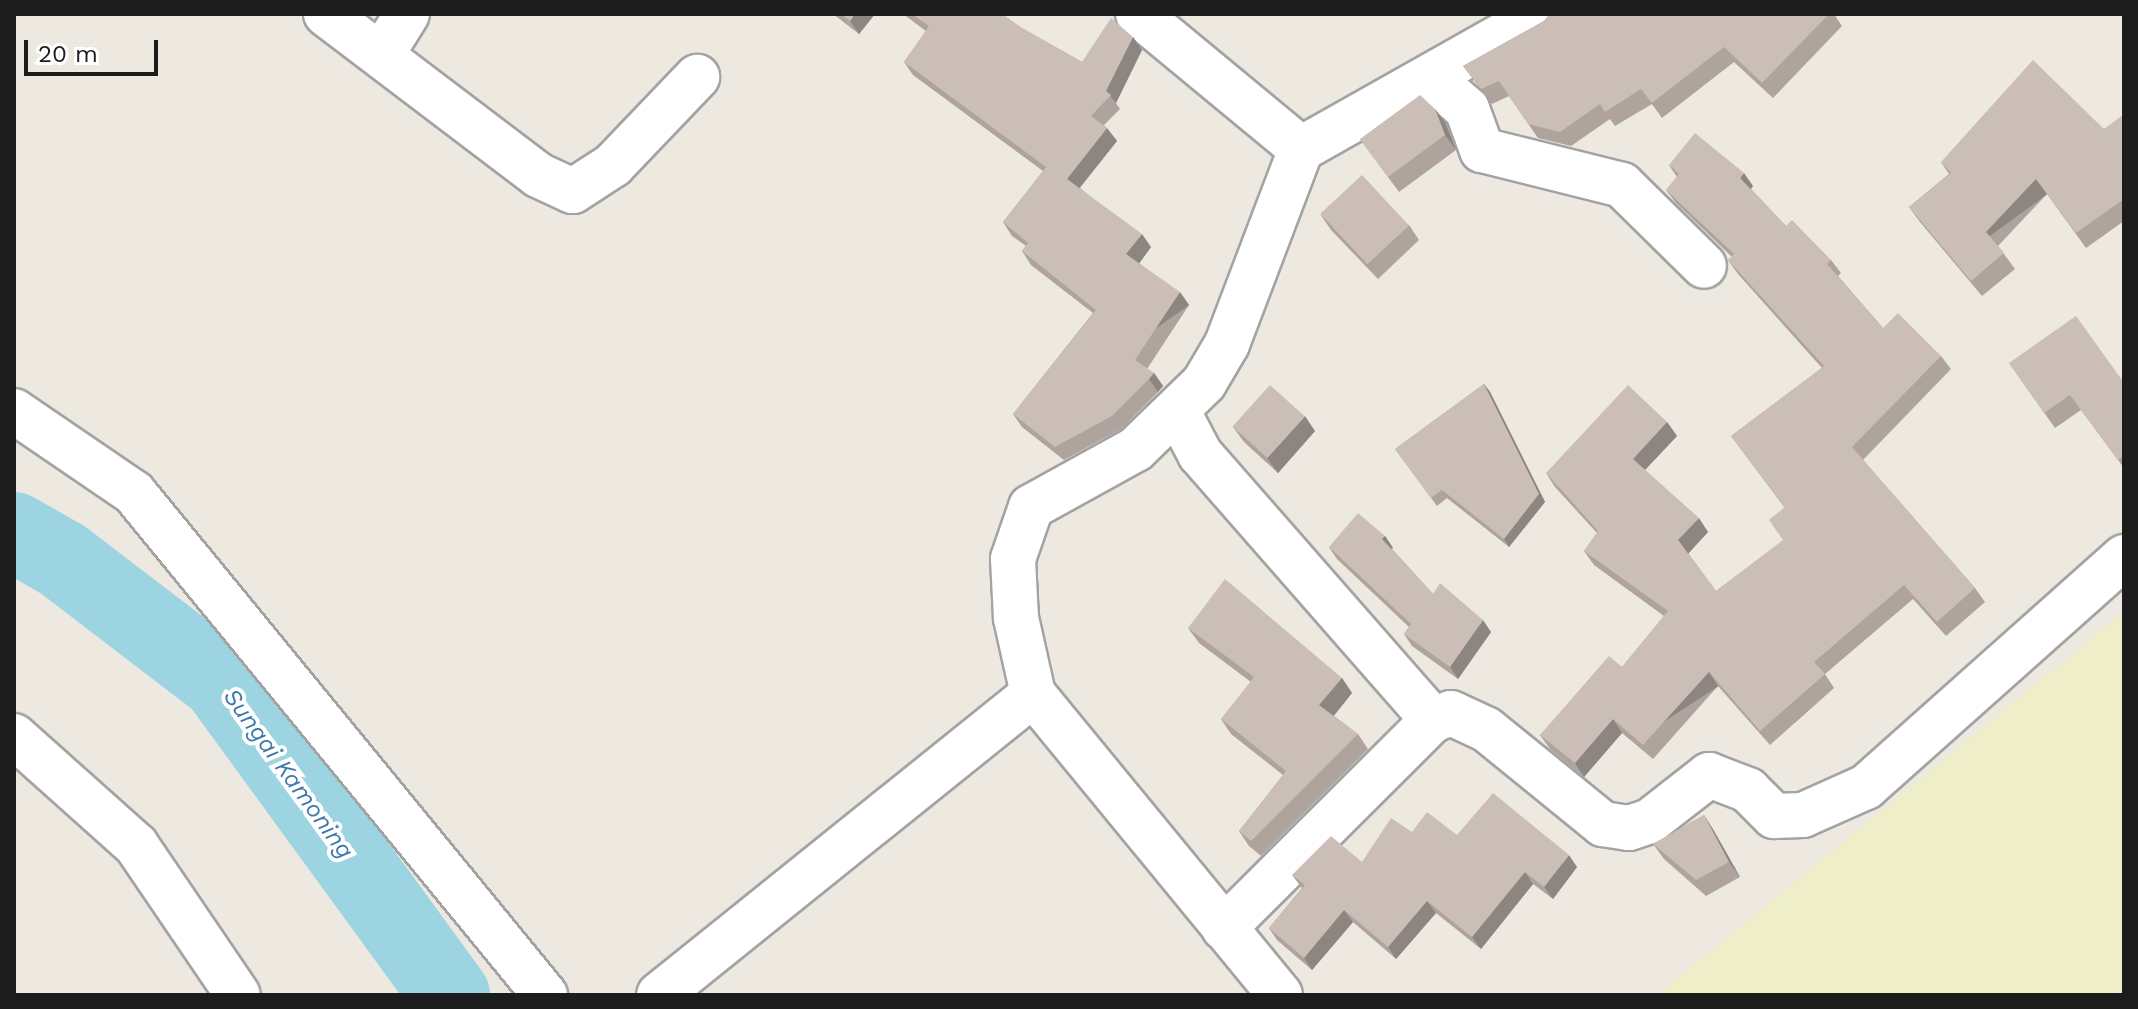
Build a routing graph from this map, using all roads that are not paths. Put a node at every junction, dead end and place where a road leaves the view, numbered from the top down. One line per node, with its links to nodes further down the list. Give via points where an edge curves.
1 (326, 14): 5 (street)
2 (407, 14): 5 (street)
3 (1138, 14): 8 (street)
4 (1541, 14): 7 (street)
5 (382, 54): 6 (street, via 538,175 573,191 613,165)
6 (697, 77)
7 (1430, 77): 8 (street); 9 (street, via 1467,109 1482,150 1622,185)
8 (1301, 149): 10 (street, via 1227,344 1204,383)
9 (1704, 266)
10 (1177, 410): 13 (street, via 1136,449 1031,507 1013,559 1016,618); 14 (street, via 1219,477)
11 (14, 411): 18 (street, via 134,493)
12 (2124, 557): 14 (street, via 1866,787 1803,815 1774,816 1748,790 1709,775 1650,821 1629,828 1603,824 1486,729 1451,713)
13 (1033, 694): 16 (street); 19 (street)
14 (1433, 720): 16 (street)
15 (14, 736): 17 (street, via 136,845)
16 (1224, 928): 20 (street)
17 (238, 995)
18 (545, 995)
19 (659, 995)
20 (1280, 995)

